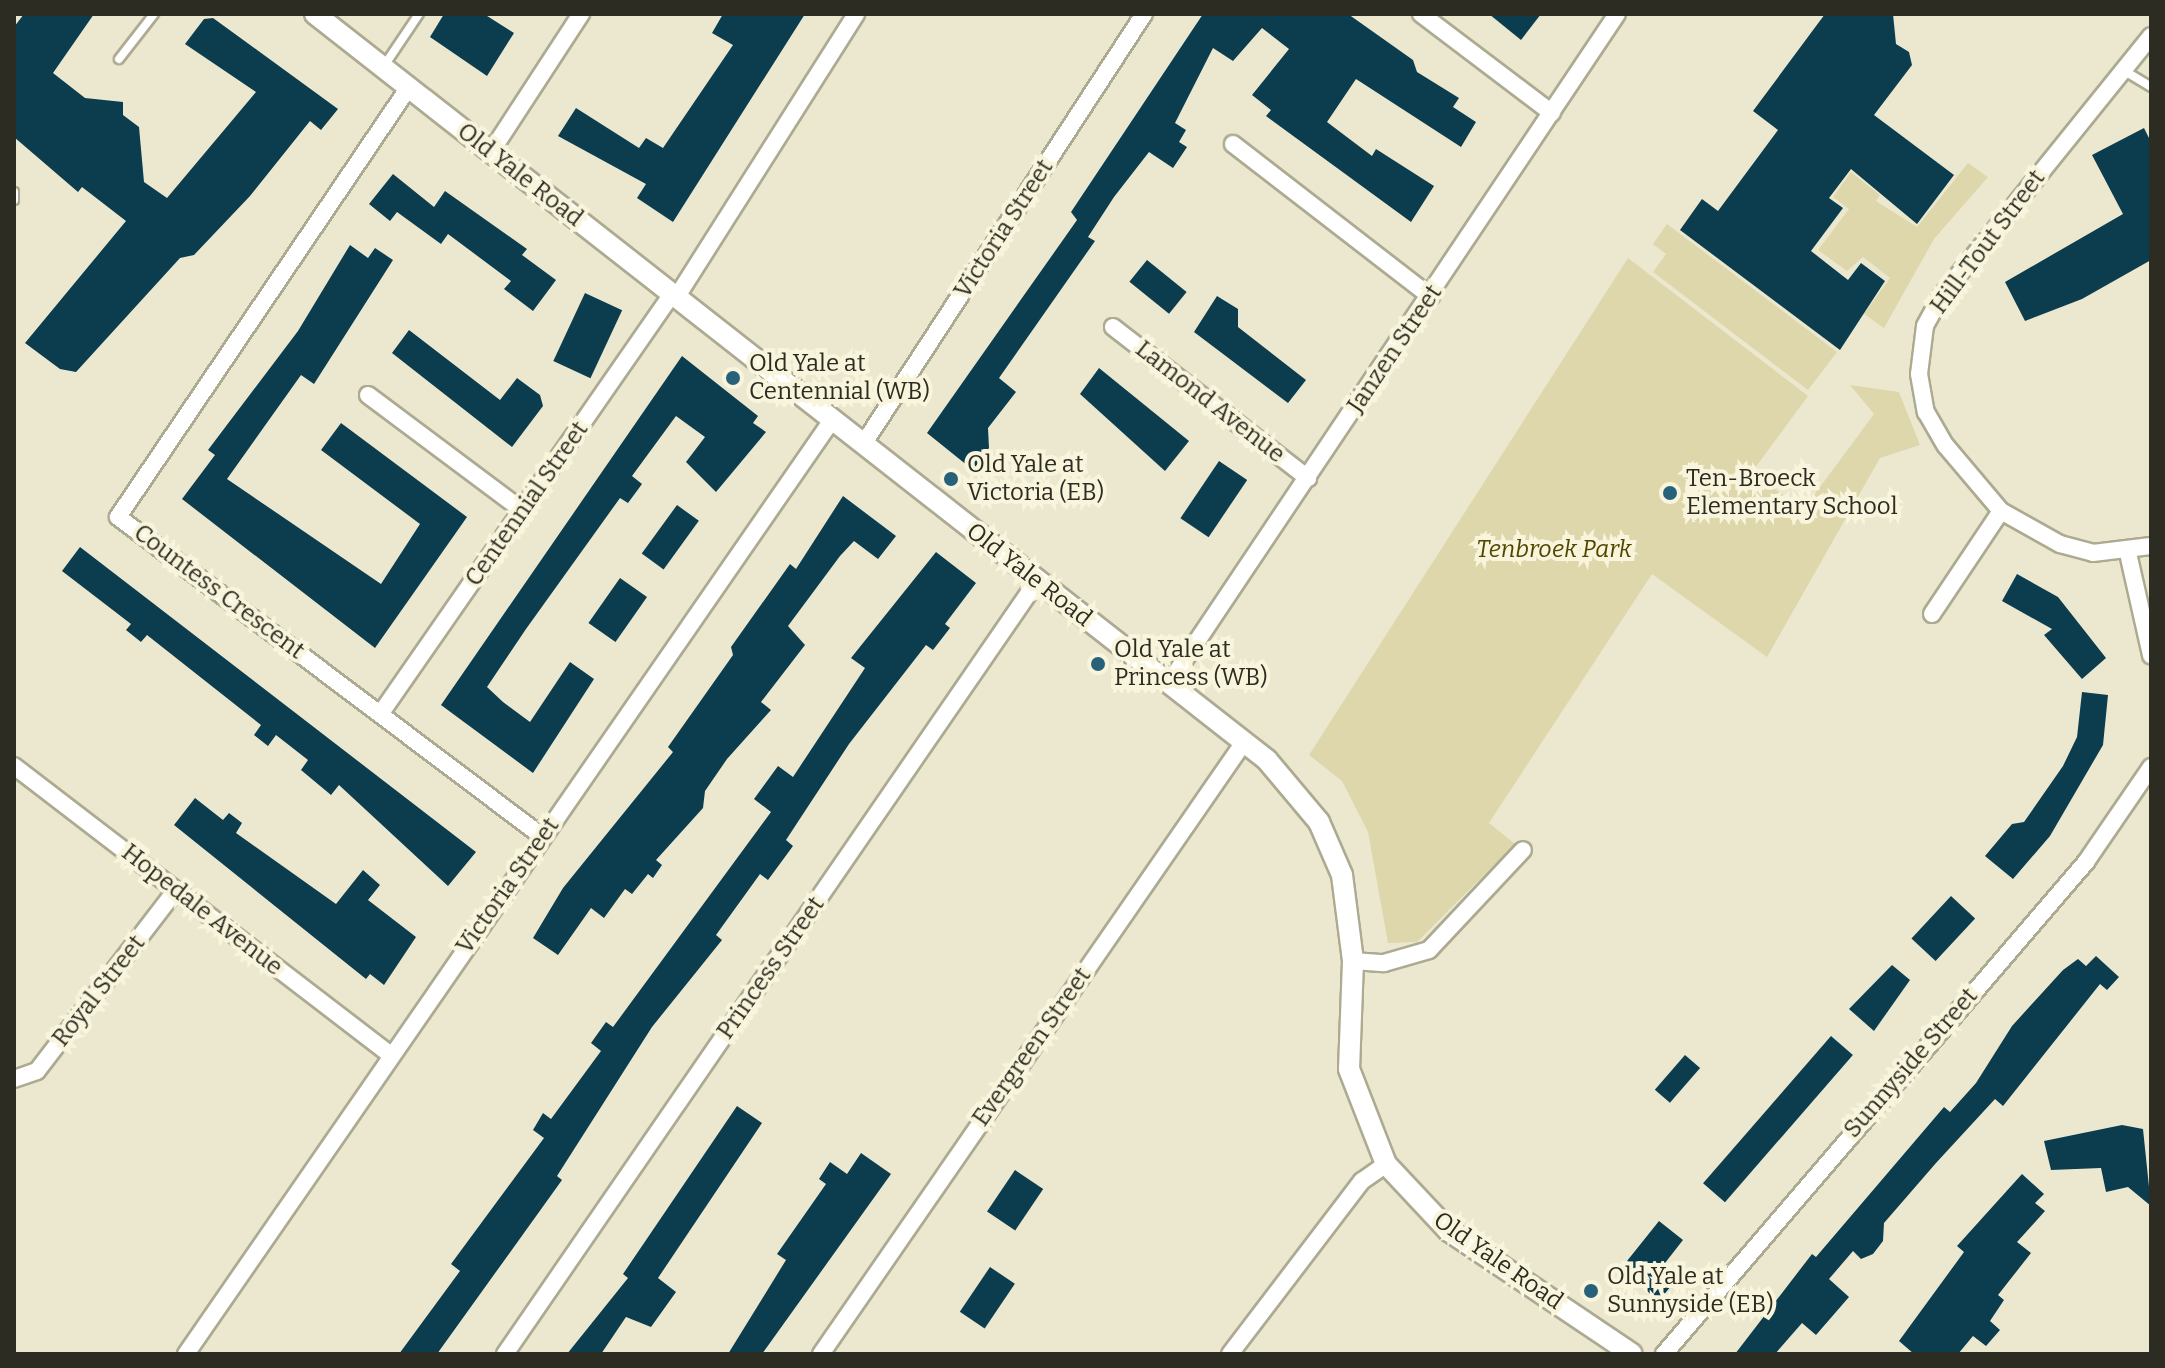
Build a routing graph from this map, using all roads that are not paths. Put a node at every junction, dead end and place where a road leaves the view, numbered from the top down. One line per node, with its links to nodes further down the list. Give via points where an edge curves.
1 (154, 14): 10 (lane)
2 (315, 14): 11 (street, Old Yale Road)
3 (419, 14): 11 (lane)
4 (581, 14): 17 (street)
5 (856, 14): 20 (street, Centennial Street)
6 (1144, 14): 25 (street, Victoria Street)
7 (1421, 14): 15 (street)
8 (1617, 14): 15 (street, Janzen Street)
9 (2151, 36): 12 (street, Hill-Tout Street)
10 (119, 59)
11 (383, 67): 13 (street, Old Yale Road)
12 (2123, 69): 14 (lane); 28 (street, Hill-Tout Street, via 1942,295 1925,326 1919,374 1926,412)
13 (409, 87): 17 (street, Old Yale Road); 35 (street, Countess Crescent, via 118,517)
14 (2151, 87)
15 (1552, 113): 21 (street, Janzen Street)
16 (1233, 144): 21 (street)
17 (491, 152): 20 (street, Old Yale Road)
18 (14, 192): 19 (lane)
19 (14, 200)
20 (674, 296): 24 (street, Old Yale Road); 27 (street, Centennial Street)
21 (1431, 297): 26 (street, Janzen Street)
22 (1113, 327): 26 (street, Lamond Avenue)
23 (368, 395): 27 (street)
24 (832, 420): 25 (street, Old Yale Road); 39 (street, Victoria Street)
25 (864, 443): 31 (street, Old Yale Road)
26 (1308, 478): 34 (street, Janzen Street)
27 (523, 511): 35 (street, Centennial Street)
28 (2001, 511): 30 (street, Hill-Tout Street, via 2060,544); 32 (street)
29 (2151, 546): 30 (street)
30 (2128, 553): 33 (street)
31 (1037, 581): 34 (street, Old Yale Road); 47 (street, Princess Street)
32 (1932, 614)
33 (2151, 655)
34 (1169, 683): 36 (street, Old Yale Road)
35 (381, 713): 39 (street, Countess Crescent)
36 (1244, 742): 42 (street, Old Yale Road, via 1301,798 1333,848 1349,901); 48 (street, Evergreen Street)
37 (14, 766): 41 (street, Hopedale Avenue)
38 (2151, 767): 51 (street, Sunnyside Street, via 2086,862)
39 (543, 837): 43 (street, Victoria Street)
40 (1523, 850): 42 (street, via 1429,950 1384,963)
41 (176, 890): 43 (street, Hopedale Avenue); 44 (street, Royal Street, via 37,1071)
42 (1353, 961): 45 (street, Old Yale Road, via 1349,1069)
43 (391, 1055): 46 (street, Victoria Street)
44 (14, 1079)
45 (1386, 1164): 49 (street, via 1362,1181); 50 (street, Old Yale Road, via 1449,1231)
46 (186, 1354)
47 (505, 1354)
48 (821, 1354)
49 (1230, 1354)
50 (1632, 1354)
51 (1664, 1354)

